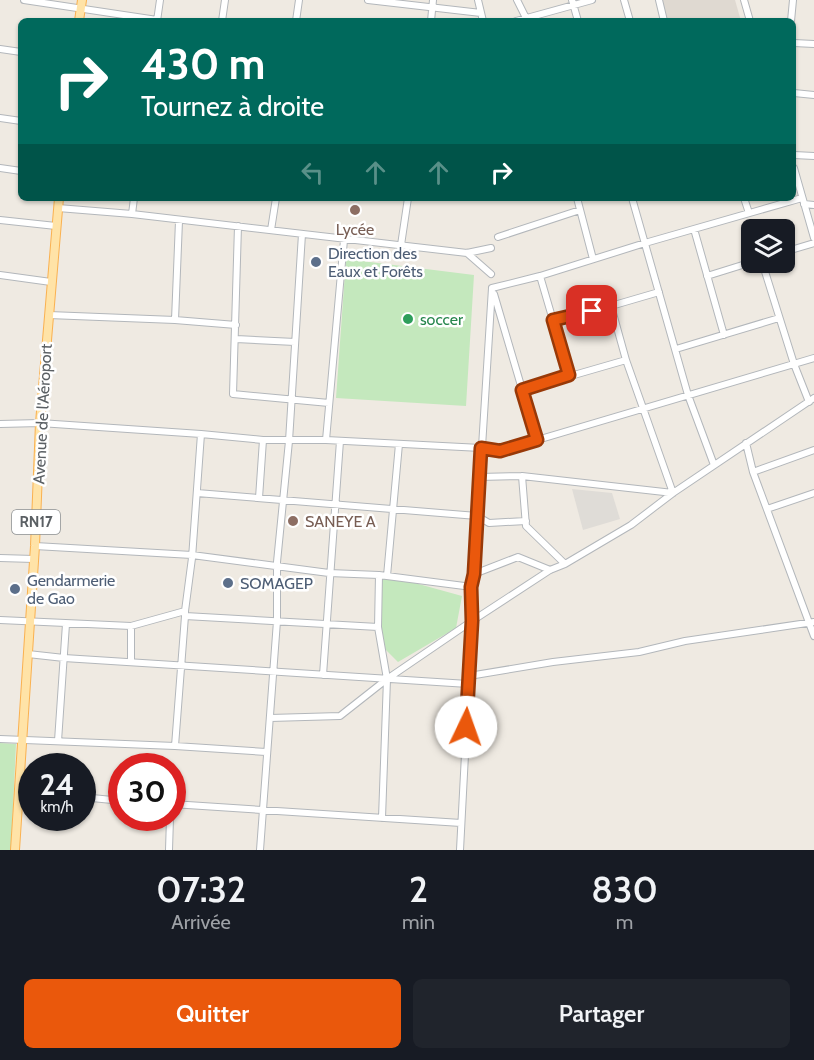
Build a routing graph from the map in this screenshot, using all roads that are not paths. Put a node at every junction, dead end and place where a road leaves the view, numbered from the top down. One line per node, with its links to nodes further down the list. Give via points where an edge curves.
1 (24, 0): 15 (street)
2 (160, 0): 19 (street)
3 (225, 0): 20 (street)
4 (299, 0): 21 (street)
5 (368, 0): 13 (street)
6 (478, 0): 17 (street)
7 (517, 0): 23 (street)
8 (592, 0): 14 (street)
9 (624, 0): 26 (street)
10 (658, 0): 27 (street)
11 (744, 0): 28 (street)
12 (793, 0): 29 (street)
13 (387, 1): 16 (street)
14 (573, 3): 24 (street); 25 (street)
15 (82, 4): 18 (street)
16 (433, 4): 17 (street)
17 (481, 13): 22 (street)
18 (148, 18)
19 (157, 18)
20 (222, 18)
21 (296, 18)
22 (482, 18)
23 (526, 18)
24 (530, 18)
25 (577, 18)
26 (629, 18)
27 (663, 18)
28 (749, 18)
29 (791, 18)
30 (796, 43): 31 (street)
31 (814, 44)
32 (0, 49): 33 (street)
33 (18, 52)
34 (796, 93): 35 (street)
35 (814, 95)
36 (0, 118): 37 (street)
37 (18, 121)
38 (796, 155): 39 (street)
39 (814, 156)
40 (0, 168): 41 (street)
41 (18, 171)
42 (796, 175): 50 (street)
43 (59, 201): 52 (main road, Avenue de l'Aéroport / RN17)
44 (134, 201): 55 (street)
45 (276, 201): 61 (street)
46 (408, 201): 68 (street)
47 (578, 201): 53 (street)
48 (633, 201): 66 (street)
49 (745, 201): 54 (street)
50 (803, 201): 51 (street); 54 (street); 64 (street)
51 (814, 205)
52 (58, 208): 55 (street); 58 (main road, Avenue de l'Aéroport / RN17)
53 (580, 210): 63 (street); 72 (street)
54 (749, 213): 60 (street)
55 (132, 214): 57 (street)
56 (0, 220): 58 (street)
57 (179, 220): 59 (street); 85 (street)
58 (56, 226): 79 (main road, Avenue de l'Aéroport / RN17)
59 (238, 226): 61 (street); 87 (street)
60 (694, 229): 66 (street); 78 (street)
61 (271, 230): 62 (street)
62 (302, 234): 65 (street); 92 (street)
63 (498, 237)
64 (814, 238)
65 (344, 240): 68 (street); 102 (street)
66 (645, 243): 72 (street); 81 (street)
67 (814, 243): 70 (street)
68 (401, 245): 71 (street)
69 (491, 248): 71 (street)
70 (795, 249)
71 (467, 253): 75 (street)
72 (592, 259): 77 (street)
73 (741, 265): 78 (street)
74 (765, 273): 84 (street)
75 (491, 274)
76 (0, 275): 79 (street)
77 (540, 276): 80 (street); 86 (street)
78 (707, 276): 89 (street)
79 (51, 282): 83 (main road, Avenue de l'Aéroport / RN17)
80 (492, 288): 88 (street); 90 (street)
81 (659, 291): 82 (street); 93 (street)
82 (611, 306): 86 (street); 95 (street)
83 (49, 315): 85 (street); 104 (main road, Avenue de l'Aéroport / RN17)
84 (779, 318): 89 (street); 96 (street)
85 (175, 320): 87 (street)
86 (553, 320): 97 (street)
87 (236, 325): 91 (street)
88 (490, 335): 90 (street); 114 (street)
89 (724, 335): 93 (street)
90 (506, 336): 98 (street)
91 (236, 339): 92 (street); 100 (street, via 233,394)
92 (296, 342): 100 (street)
93 (676, 349): 99 (street)
94 (814, 358): 96 (street)
95 (626, 360): 97 (street); 103 (street)
96 (794, 364): 99 (street); 101 (street)
97 (569, 375): 98 (street)
98 (522, 390): 109 (street)
99 (688, 395): 103 (street); 116 (street)
100 (292, 399): 102 (street); 110 (street)
101 (811, 400): 112 (street)
102 (329, 403): 108 (street)
103 (643, 409): 109 (street); 121 (street)
104 (40, 423): 105 (street); 106 (street); 131 (main road, Avenue de l'Aéroport / RN17)
105 (0, 424)
106 (201, 434): 107 (street); 120 (street)
107 (263, 440): 110 (street); 123 (street)
108 (326, 440): 110 (street); 111 (street)
109 (537, 440): 114 (street, via 500,451)
110 (289, 441): 124 (street)
111 (340, 441): 113 (street); 126 (street)
112 (746, 443): 116 (street); 117 (street)
113 (399, 444): 114 (street); 127 (street)
114 (481, 448): 118 (street)
115 (814, 450): 117 (street)
116 (714, 465): 121 (street)
117 (753, 472): 128 (street)
118 (479, 477): 119 (street); 129 (street)
119 (522, 477): 121 (street); 130 (street)
120 (197, 493): 123 (street); 132 (street)
121 (673, 493): 135 (street, via 631,525)
122 (813, 494): 125 (street); 128 (street)
123 (259, 498): 124 (street)
124 (285, 500): 126 (street); 136 (street)
125 (814, 502)
126 (335, 504): 127 (street); 138 (street)
127 (394, 509): 129 (street); 141 (street)
128 (767, 509): 149 (street)
129 (477, 516): 130 (street, via 489,523); 139 (street)
130 (526, 521): 135 (street, via 526,526)
131 (36, 546): 132 (street); 134 (main road, Avenue de l'Aéroport / RN17)
132 (192, 555): 136 (street); 143 (street)
133 (0, 558): 134 (street)
134 (34, 559): 145 (main road, Avenue de l'Aéroport / RN17)
135 (565, 564): 137 (street)
136 (278, 565): 138 (street); 146 (street)
137 (550, 570): 139 (street, via 518,557); 147 (street)
138 (329, 573): 140 (street); 148 (street)
139 (474, 574): 142 (street)
140 (380, 575): 141 (street); 152 (street)
141 (387, 576): 142 (street)
142 (471, 587): 147 (street)
143 (185, 613): 146 (street); 151 (street); 157 (street)
144 (0, 620): 145 (street)
145 (30, 621): 150 (street); 154 (main road, Avenue de l'Aéroport / RN17)
146 (277, 621): 148 (street); 158 (street)
147 (472, 621): 160 (street); 161 (street)
148 (327, 623): 152 (street); 159 (street)
149 (812, 623): 153 (street); 160 (street)
150 (66, 624): 151 (street); 155 (street)
151 (131, 626): 156 (street)
152 (378, 627): 161 (street)
153 (814, 636)
154 (28, 654): 155 (street); 165 (main road, Avenue de l'Aéroport / RN17)
155 (64, 658): 156 (street); 166 (street)
156 (131, 662): 157 (street)
157 (181, 666): 158 (street); 167 (street)
158 (273, 671): 159 (street); 163 (street)
159 (323, 675): 161 (street)
160 (469, 676): 162 (street)
161 (387, 679): 162 (street); 163 (street, via 340,716); 173 (street)
162 (468, 684): 174 (street)
163 (270, 718): 169 (street)
164 (0, 738): 165 (street)
165 (22, 740): 166 (street); 168 (main road, Avenue de l'Aéroport / RN17)
166 (58, 741): 167 (street)
167 (175, 746): 169 (street)
168 (21, 753)
169 (266, 753): 172 (street)
170 (186, 805): 172 (street)
171 (18, 806): 176 (main road, Avenue de l'Aéroport / RN17)
172 (262, 810): 173 (street); 178 (street)
173 (382, 818): 174 (street)
174 (461, 824): 179 (street)
175 (170, 831): 177 (street)
176 (15, 849)
177 (169, 850)
178 (260, 850)
179 (460, 850)

